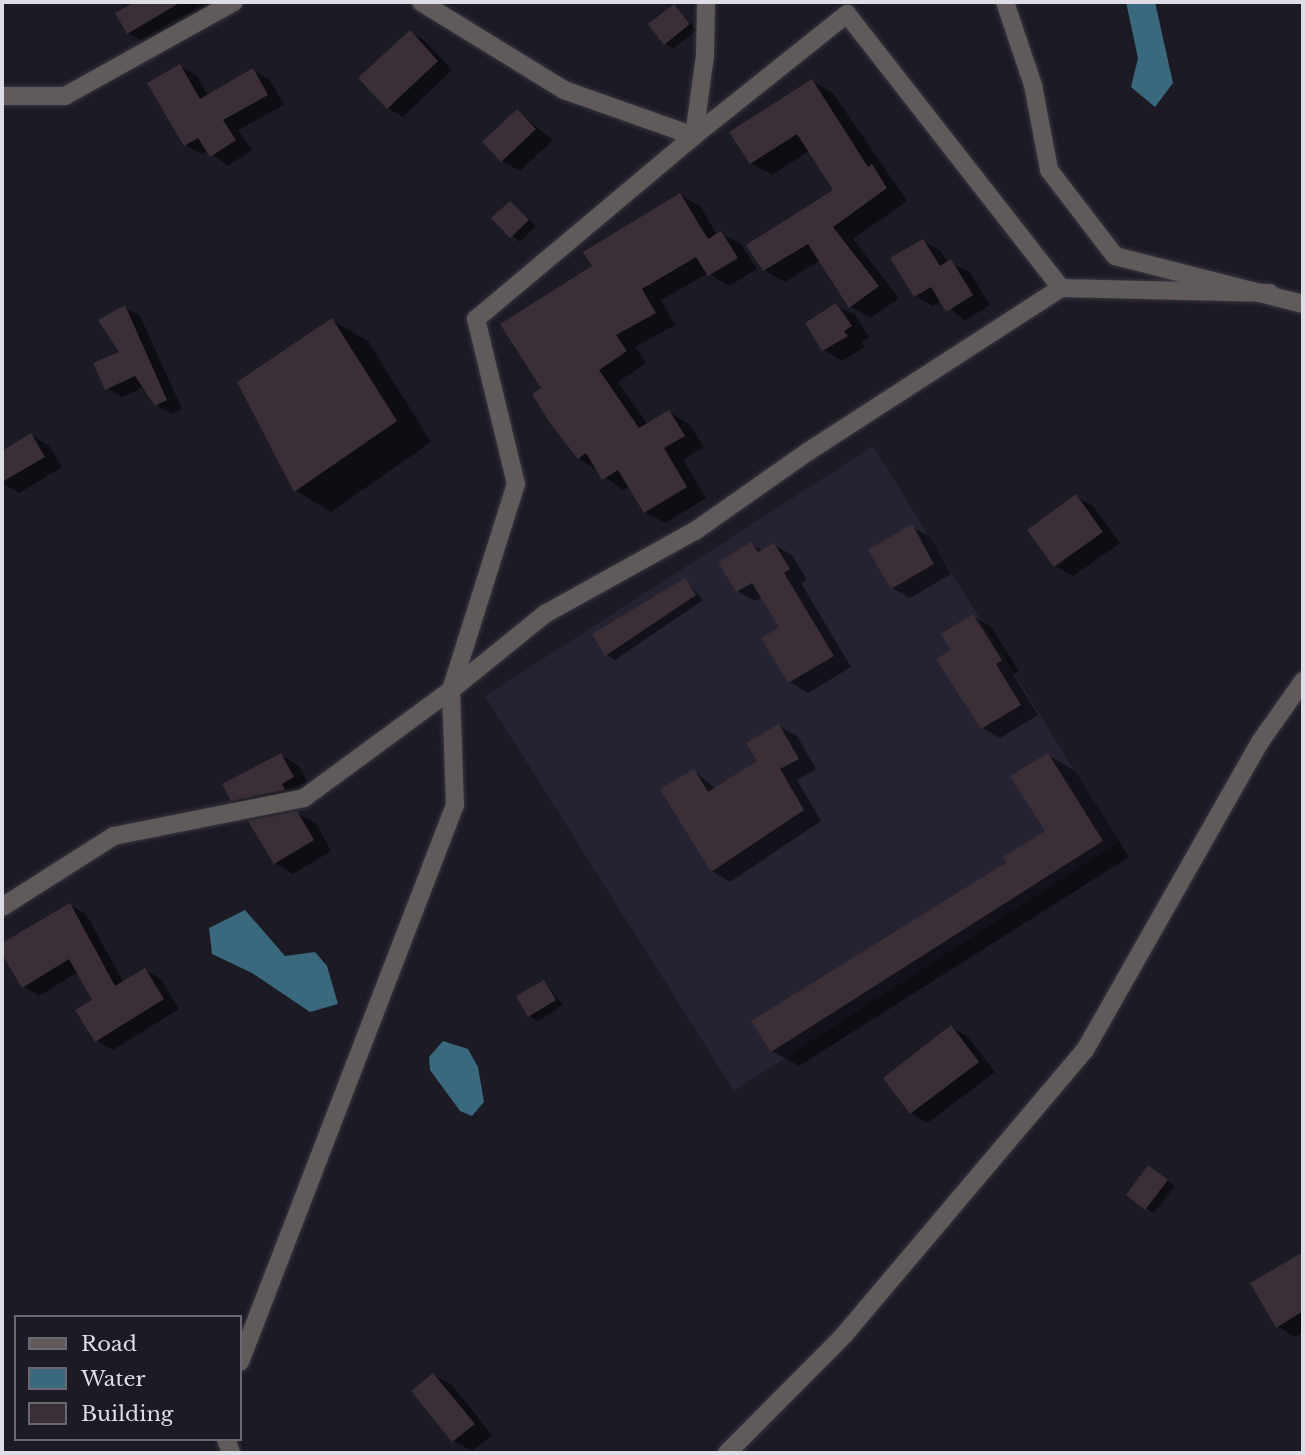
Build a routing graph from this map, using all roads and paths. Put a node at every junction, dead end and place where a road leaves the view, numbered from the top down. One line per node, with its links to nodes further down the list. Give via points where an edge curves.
1 (234, 2): 5 (street, via 65,96)
2 (421, 2): 6 (street, via 564,90)
3 (706, 2): 6 (street, via 705,56)
4 (1005, 2): 8 (street, via 1033,85 1049,170 1115,256)
5 (2, 96)
6 (694, 136): 7 (street, via 847,14); 11 (street, via 476,319 516,484)
7 (1061, 288): 8 (street); 11 (street, via 809,451 695,531 545,614)
8 (1270, 293): 9 (street)
9 (1303, 304)
10 (1303, 681): 14 (street, via 1260,742 1085,1050 844,1335)
11 (451, 691): 12 (street, via 304,798 114,836); 13 (street, via 455,805)
12 (2, 907)
13 (242, 1357)
14 (727, 1453)

